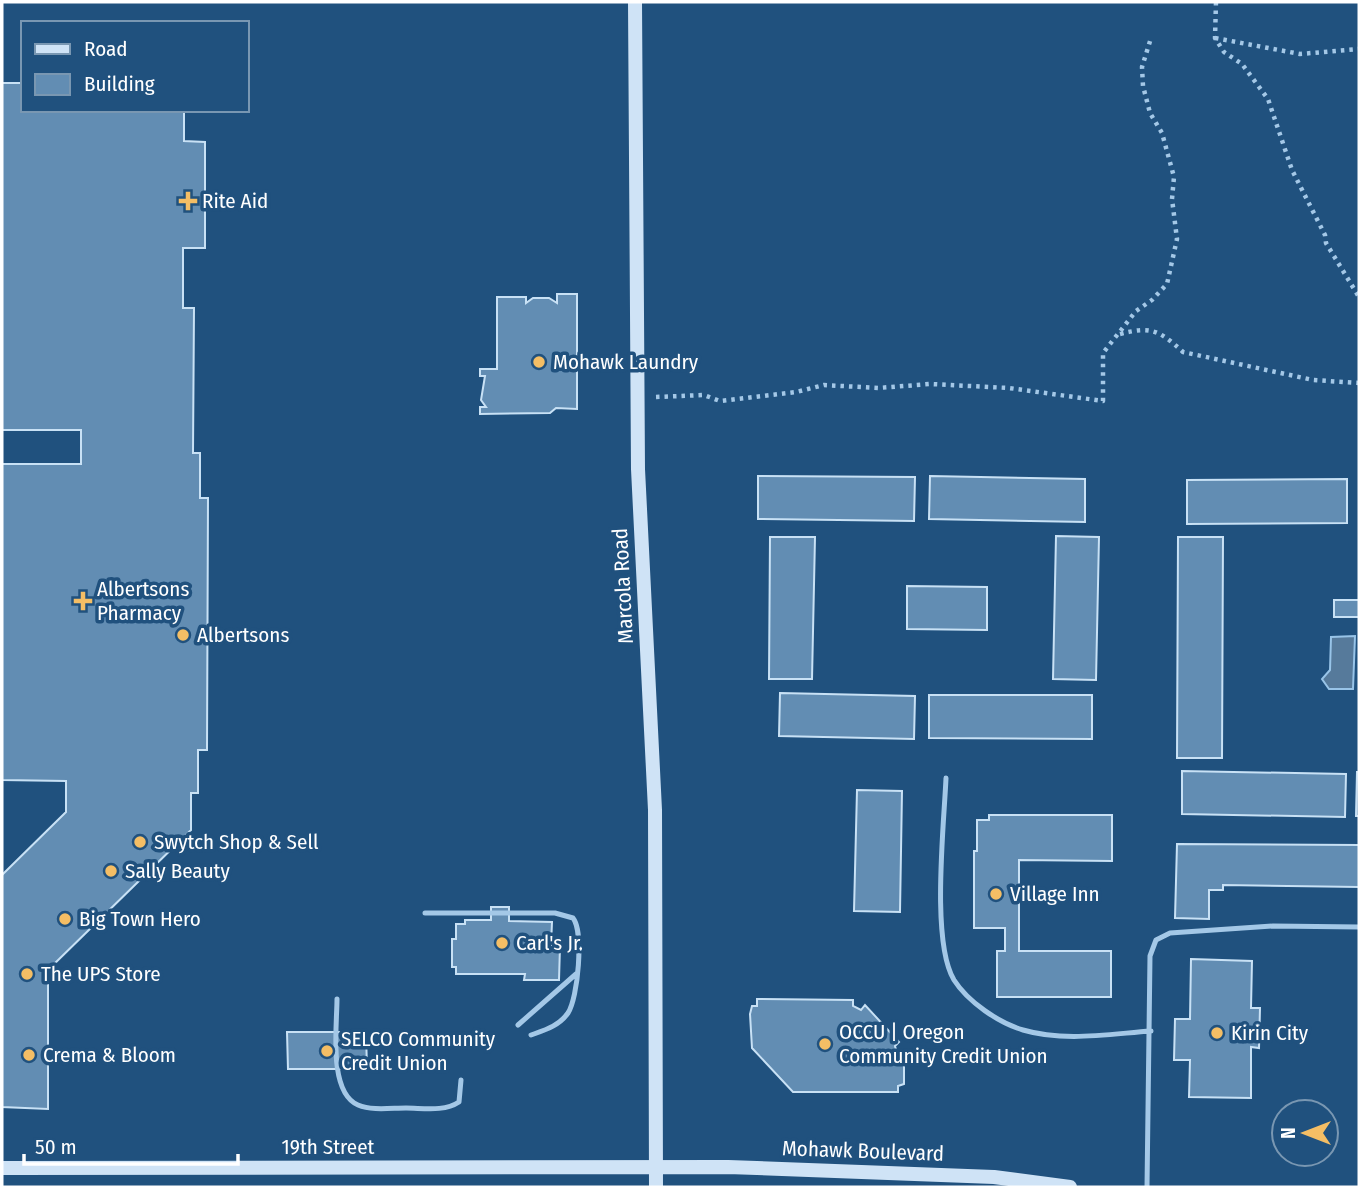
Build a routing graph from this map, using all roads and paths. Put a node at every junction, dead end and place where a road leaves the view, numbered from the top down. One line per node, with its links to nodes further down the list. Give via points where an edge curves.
1 (635, 2): 9 (main road, Marcola Road)
2 (1216, 2): 4 (path)
3 (1151, 38): 7 (path, via 1142,67 1143,86 1174,177 1177,239 1167,284 1136,311)
4 (1215, 38): 5 (path, via 1300,54); 6 (path, via 1268,99 1292,170 1326,243)
5 (1359, 49)
6 (1359, 297)
7 (1119, 335): 8 (path, via 1145,328 1167,337 1183,352 1313,380); 9 (path, via 1102,354 1102,401 1009,388 930,384 878,388 824,385 720,401 704,395)
8 (1359, 383)
9 (638, 398): 19 (main road, Marcola Road, via 655,799)
10 (946, 778): 16 (lane, via 944,951 955,980 986,1012 1022,1030 1076,1037)
11 (425, 913): 13 (lane, via 566,914 578,924 580,933)
12 (1359, 927): 16 (lane, via 1273,926 1170,933 1156,940 1150,956)
13 (576, 974): 15 (lane); 17 (lane, via 570,1010 561,1021)
14 (337, 999): 18 (lane, via 337,1074 348,1099 373,1108 446,1108 459,1102)
15 (518, 1025)
16 (1151, 1031): 24 (lane)
17 (531, 1035)
18 (461, 1080)
19 (654, 1167): 20 (main road, 19th Street); 21 (main road, Mohawk Boulevard); 22 (main road, Marcola Road)
20 (2, 1168)
21 (929, 1181): 23 (main road, Mohawk Boulevard, via 994,1177)
22 (656, 1187)
23 (1070, 1187)
24 (1147, 1187)

